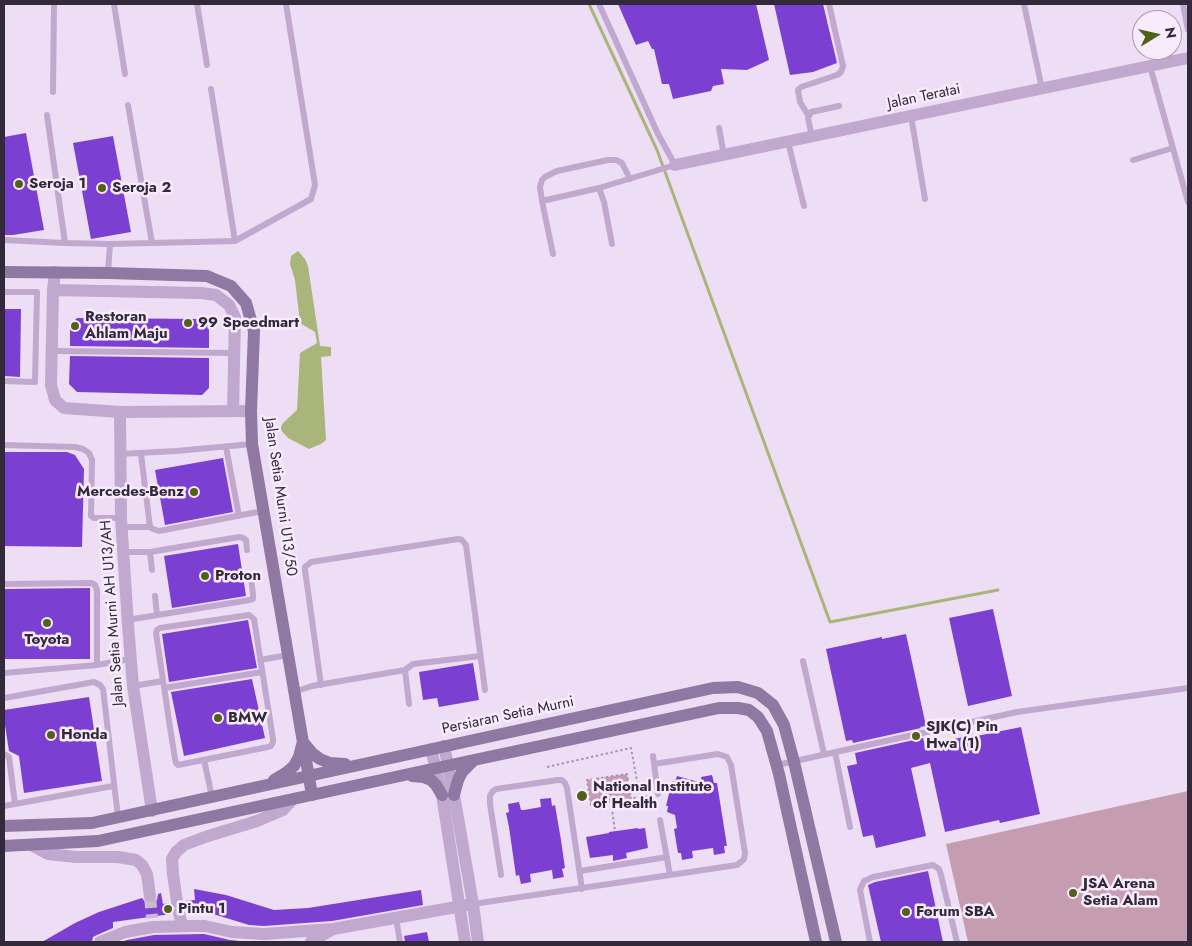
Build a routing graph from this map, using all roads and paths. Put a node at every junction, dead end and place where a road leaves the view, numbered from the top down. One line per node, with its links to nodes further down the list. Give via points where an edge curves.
1 (54, 4): 16 (lane)
2 (114, 4): 13 (lane)
3 (197, 4): 11 (lane)
4 (286, 4): 36 (lane, via 315,185 311,199)
5 (598, 4): 28 (lane)
6 (829, 4): 20 (lane, via 843,66 836,75 798,90 800,102)
7 (1024, 4): 15 (lane)
8 (1182, 4): 9 (lane)
9 (1188, 30)
10 (1188, 58): 12 (street, Jalan Teratai)
11 (207, 65)
12 (1150, 66): 15 (street, Jalan Teratai); 25 (lane)
13 (125, 74)
14 (212, 89): 36 (lane)
15 (1042, 89): 21 (street, Jalan Teratai)
16 (53, 92)
17 (128, 105): 37 (lane)
18 (839, 106): 20 (lane)
19 (47, 115): 38 (lane)
20 (808, 115): 23 (lane)
21 (911, 116): 23 (street, Jalan Teratai); 31 (lane)
22 (719, 128): 26 (lane)
23 (812, 137): 24 (street, Jalan Teratai)
24 (788, 142): 26 (street, Jalan Teratai); 34 (lane)
25 (1173, 148): 27 (lane); 33 (lane)
26 (724, 155): 28 (street, Jalan Teratai)
27 (1133, 160)
28 (670, 166): 29 (lane)
29 (630, 179): 30 (lane); 32 (lane, via 622,163 616,160 557,171 542,180)
30 (600, 188): 32 (lane); 40 (lane)
31 (925, 199)
32 (542, 201): 41 (lane)
33 (1188, 202)
34 (804, 206)
35 (4, 240): 38 (lane)
36 (236, 241): 37 (lane)
37 (152, 243): 39 (lane)
38 (65, 244): 39 (lane)
39 (110, 244): 43 (lane)
40 (612, 244)
41 (554, 254)
42 (56, 272): 43 (street, Jalan Setia Murni U13/50); 44 (street, Jalan Setia Murni U13/50); 45 (street)
43 (108, 273): 51 (street, Jalan Setia Murni U13/50, via 207,276 231,286 246,303 254,331)
44 (5, 275)
45 (53, 290): 47 (street); 48 (street, via 201,292 216,296 229,305 235,317)
46 (4, 292): 49 (lane, via 37,292 35,382)
47 (52, 351): 48 (lane); 52 (street, via 51,385 55,400 64,408)
48 (234, 353): 50 (street)
49 (4, 381)
50 (233, 411): 51 (street); 52 (street)
51 (250, 411): 53 (street, Jalan Setia Murni U13/50)
52 (120, 412): 56 (street, Jalan Setia Murni AH U13/AH)
53 (252, 444): 55 (lane); 58 (street, Jalan Setia Murni U13/50)
54 (4, 445): 60 (lane, via 83,449 92,460 91,516)
55 (226, 447): 57 (lane); 59 (lane)
56 (120, 454): 57 (lane); 60 (street, Jalan Setia Murni AH U13/AH)
57 (141, 454): 61 (lane)
58 (264, 511): 59 (lane); 71 (street, Jalan Setia Murni U13/50)
59 (239, 516): 61 (lane, via 159,531)
60 (122, 523): 61 (lane); 63 (street, Jalan Setia Murni AH U13/AH)
61 (150, 527)
62 (247, 550): 64 (lane, via 246,540 239,537)
63 (124, 552): 64 (lane); 70 (street, Jalan Setia Murni AH U13/AH)
64 (150, 552): 65 (lane)
65 (152, 570)
66 (250, 577): 69 (lane, via 253,595 250,600)
67 (4, 584): 76 (lane, via 95,585)
68 (155, 596): 69 (lane)
69 (158, 615): 70 (lane)
70 (127, 620): 73 (street, Jalan Setia Murni AH U13/AH)
71 (288, 655): 74 (lane); 85 (street, Jalan Setia Murni U13/50)
72 (480, 656): 77 (lane, via 413,664); 81 (lane, via 466,545 462,540 311,562 305,570); 84 (lane)
73 (130, 659): 76 (lane); 82 (street, Jalan Setia Murni AH U13/AH)
74 (260, 660): 78 (lane); 80 (lane, via 254,619 249,615 160,628 156,633)
75 (803, 661): 93 (lane)
76 (97, 665): 79 (lane)
77 (404, 670): 81 (lane); 87 (lane)
78 (262, 672): 80 (lane); 95 (lane, via 273,739 271,746)
79 (4, 673)
80 (164, 685): 82 (lane); 95 (lane, via 176,762 178,765)
81 (322, 685): 85 (lane)
82 (133, 686): 117 (street, Jalan Setia Murni AH U13/AH)
83 (1188, 688): 91 (lane, via 1017,712)
84 (485, 690)
85 (294, 692): 88 (street, Jalan Setia Murni U13/50)
86 (4, 698): 106 (lane, via 94,682 100,685)
87 (409, 704)
88 (303, 742): 101 (street, via 320,759); 104 (street, Jalan Setia Murni U13/50); 107 (street, via 294,766)
89 (444, 746): 90 (street, Persiaran Setia Murni); 97 (street, Persiaran Setia Murni, via 713,688 738,686 758,693 773,705 784,726); 99 (street)
90 (431, 749): 101 (street, Persiaran Setia Murni); 103 (street)
91 (835, 752): 93 (lane); 121 (lane)
92 (4, 754): 115 (lane, via 8,757)
93 (824, 754): 97 (lane)
94 (653, 756): 98 (lane)
95 (204, 760): 111 (lane)
96 (474, 760): 99 (street); 100 (street, via 719,708 738,708 749,710 763,724); 110 (street)
97 (794, 762): 100 (lane); 144 (street, Persiaran Setia Murni)
98 (654, 764): 108 (lane); 128 (lane, via 718,754 727,757 745,854 737,865)
99 (449, 765): 103 (street); 110 (street)
100 (777, 765): 143 (street)
101 (356, 766): 104 (street, Persiaran Setia Murni)
102 (548, 767): 112 (path, via 631,748 640,797)
103 (436, 768): 105 (street); 110 (street)
104 (308, 775): 107 (street, Persiaran Setia Murni); 109 (street, Jalan Setia Murni U13/50)
105 (404, 775): 109 (street); 110 (street, via 431,780)
106 (113, 786): 115 (lane); 118 (lane)
107 (261, 786): 111 (street, Persiaran Setia Murni)
108 (658, 794)
109 (312, 795): 113 (street)
110 (448, 795): 131 (street); 132 (street)
111 (212, 797): 117 (street, Persiaran Setia Murni)
112 (631, 799): 114 (path); 114 (path, via 627,774 587,780 590,805)
113 (292, 800): 123 (street, via 98,841); 133 (street, via 283,810 205,836 176,852 172,859)
114 (611, 802): 122 (path)
115 (15, 804): 116 (lane)
116 (4, 806)
117 (152, 811): 118 (street, Persiaran Setia Murni)
118 (118, 817): 120 (street, Persiaran Setia Murni, via 92,823)
119 (660, 820): 125 (lane)
120 (4, 826)
121 (850, 826)
122 (615, 830)
123 (31, 845): 124 (street); 130 (street, via 48,854 136,860 146,874)
124 (4, 846)
125 (667, 856): 126 (lane); 128 (lane)
126 (580, 871): 127 (lane, via 567,788 562,780 555,779 492,792 490,804); 129 (lane)
127 (501, 875)
128 (670, 875): 129 (lane)
129 (582, 888): 131 (lane)
130 (150, 896)
131 (473, 904): 132 (street); 142 (street)
132 (459, 907): 134 (street); 141 (street)
133 (179, 914): 136 (street, via 205,926); 137 (street)
134 (396, 918): 135 (street); 140 (lane)
135 (333, 929): 136 (street); 139 (street)
136 (232, 932): 138 (street)
137 (100, 942)
138 (252, 942)
139 (311, 942)
140 (400, 942)
141 (465, 942)
142 (478, 942)
143 (816, 942)
144 (836, 942)
145 (870, 942): 146 (lane, via 860,890 864,881 932,865 939,869 941,875)
146 (956, 942)

